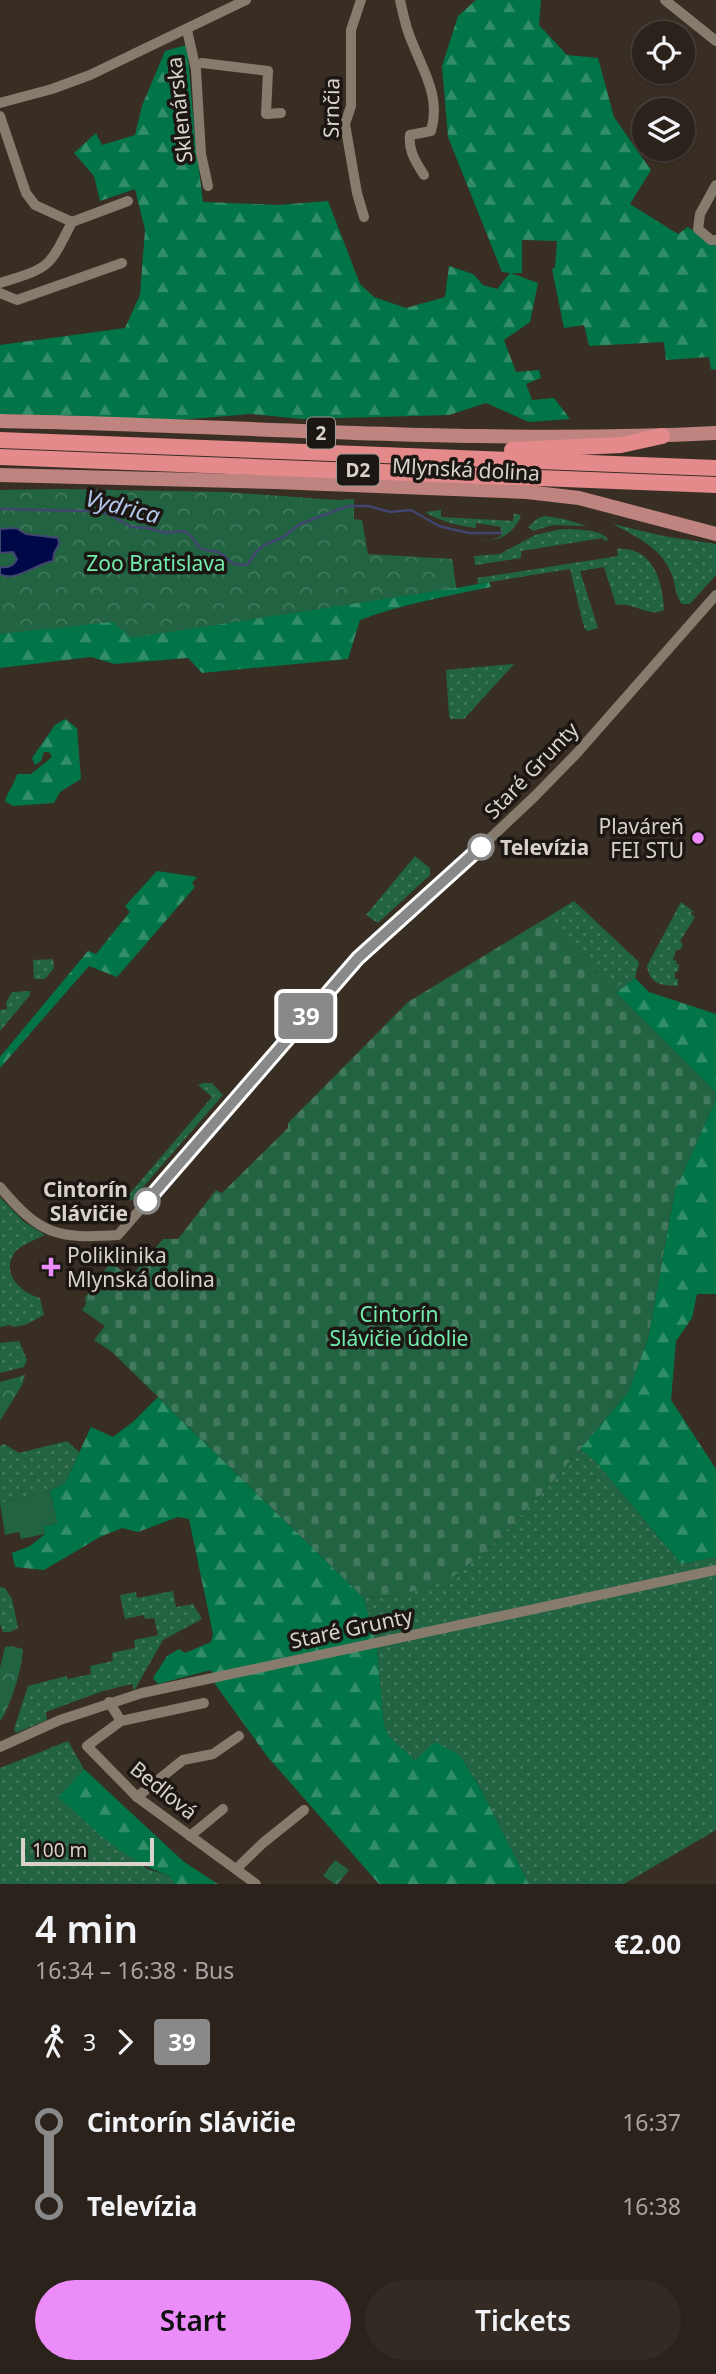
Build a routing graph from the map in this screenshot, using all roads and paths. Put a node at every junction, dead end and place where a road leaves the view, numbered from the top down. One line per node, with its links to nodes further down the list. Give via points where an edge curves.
1 (246, 0): 5 (street)
2 (361, 0): 15 (street, Srnčia, via 351,30 351,106 345,124)
3 (400, 0): 11 (street, via 434,97 431,131 410,135 409,140 410,152)
4 (665, 0): 6 (street)
5 (187, 30): 8 (street, via 90,75); 13 (street, Sklenárska, via 196,70 201,154)
6 (716, 41)
7 (202, 63): 9 (street, Sklenárska, via 268,71 266,114)
8 (0, 103)
9 (281, 113)
10 (0, 116): 16 (street, via 26,193 35,205)
11 (424, 176)
12 (716, 185): 17 (street, via 700,214 698,229)
13 (208, 186)
14 (128, 201): 16 (street)
15 (364, 217)
16 (72, 222): 19 (street, via 52,260 40,271)
17 (716, 240)
18 (122, 263): 20 (street, via 17,300)
19 (0, 283)
20 (0, 293)
21 (0, 421): 23 (main road, Mlynská dolina / 2, via 380,435)
22 (716, 433): 23 (main road, Mlynská dolina / 2)
23 (662, 436): 25 (highway, via 621,445)
24 (0, 440): 25 (highway, D2)
25 (409, 455): 27 (highway, D2)
26 (0, 457): 29 (highway, D2)
27 (716, 468)
28 (0, 475): 30 (main road, Mlynská dolina, via 527,492 579,498)
29 (716, 485)
30 (716, 534)
31 (716, 595): 32 (street, Staré Grunty, via 535,796 358,958 118,1235 72,1236 46,1229 27,1218)
32 (0, 1187)
33 (716, 1570): 34 (street, Staré Grunty)
34 (109, 1702): 36 (street); 38 (street, Staré Grunty)
35 (204, 1703): 36 (street, Bedľová)
36 (121, 1721): 39 (street, Bedľová, via 87,1746)
37 (239, 1736): 39 (street, via 213,1754 183,1760)
38 (0, 1747)
39 (136, 1797): 42 (street, Bedľová)
40 (223, 1809): 42 (street)
41 (304, 1810): 43 (street)
42 (190, 1836): 43 (street, Bedľová)
43 (236, 1870): 44 (street, Bedľová)
44 (257, 1884)

